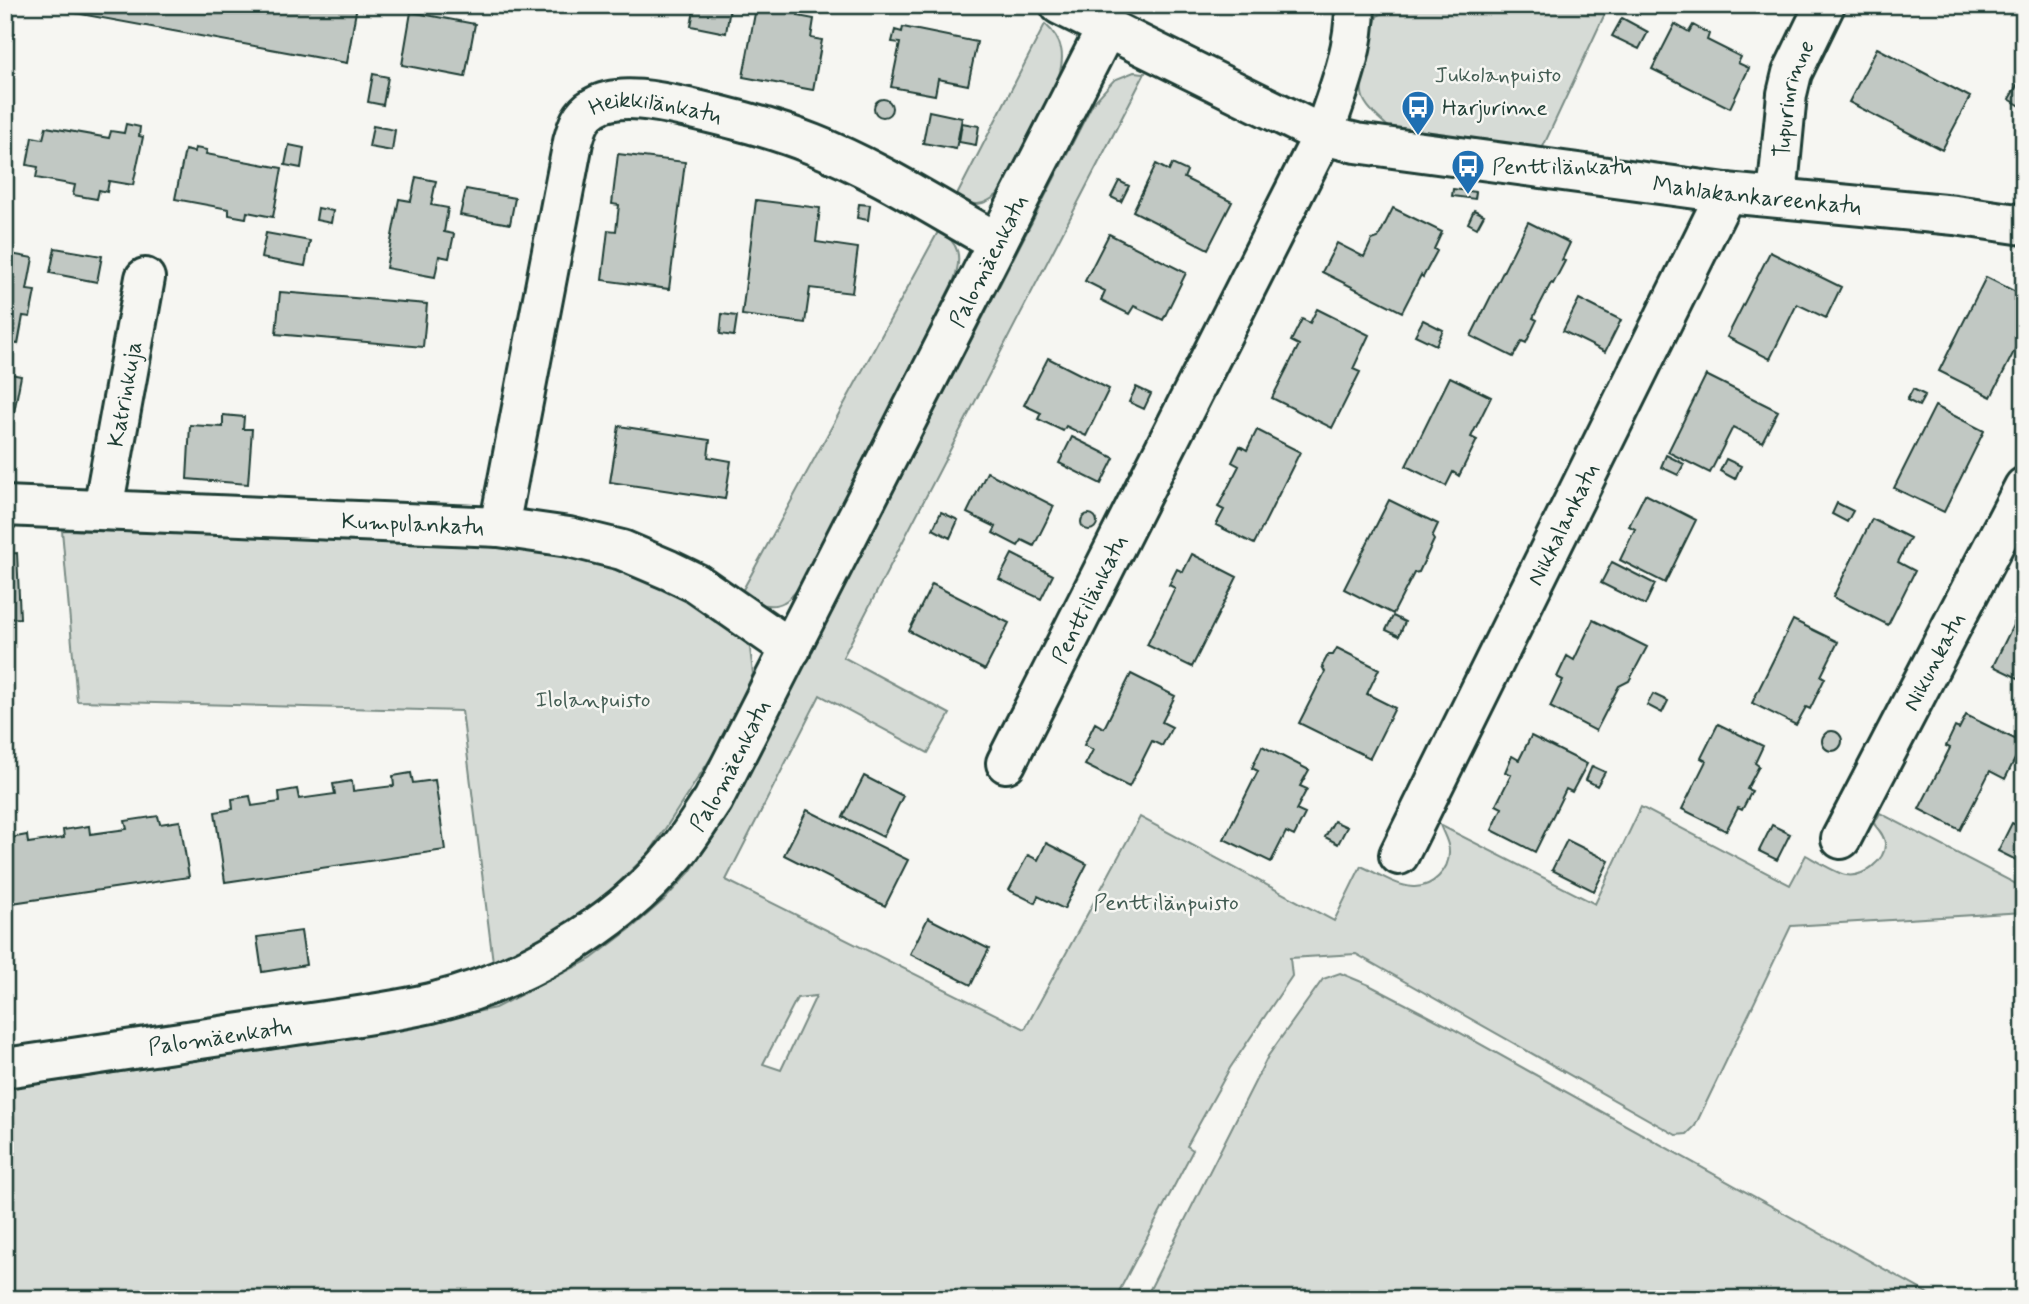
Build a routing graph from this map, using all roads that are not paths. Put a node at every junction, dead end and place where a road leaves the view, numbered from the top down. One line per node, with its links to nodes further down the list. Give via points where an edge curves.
1 (1060, 5): 4 (street, Mahlakankareenkatu)
2 (1355, 5): 5 (street, Penttilänkatu, via 1350,59)
3 (1825, 5): 7 (street, Tupurinrinne, via 1792,73)
4 (1106, 29): 5 (street, Mahlakankareenkatu); 9 (street, Palomäenkatu)
5 (1323, 135): 6 (street, Mahlakankareenkatu, via 1356,144); 16 (street, Penttilänkatu)
6 (1726, 193): 7 (street, Mahlakankareenkatu); 18 (street, Nikkalankatu)
7 (1777, 197): 8 (street, Mahlakankareenkatu)
8 (2024, 225)
9 (997, 242): 14 (street, Heikkilänkatu, via 881,177 814,144 758,124 632,99 606,101 592,108 579,120 573,142); 15 (street, Palomäenkatu)
10 (145, 278): 13 (street, Katrinkuja)
11 (2024, 486): 17 (street, Nikunkatu)
12 (5, 506): 13 (street, Kumpulankatu)
13 (103, 509): 14 (street, Kumpulankatu)
14 (499, 527): 15 (street, Kumpulankatu, via 622,551 669,570 696,583)
15 (791, 649): 19 (street, Palomäenkatu, via 713,800 674,856 638,895 584,935 521,972 431,1003)
16 (1006, 763)
17 (1841, 839)
18 (1399, 855)
19 (5, 1068)

